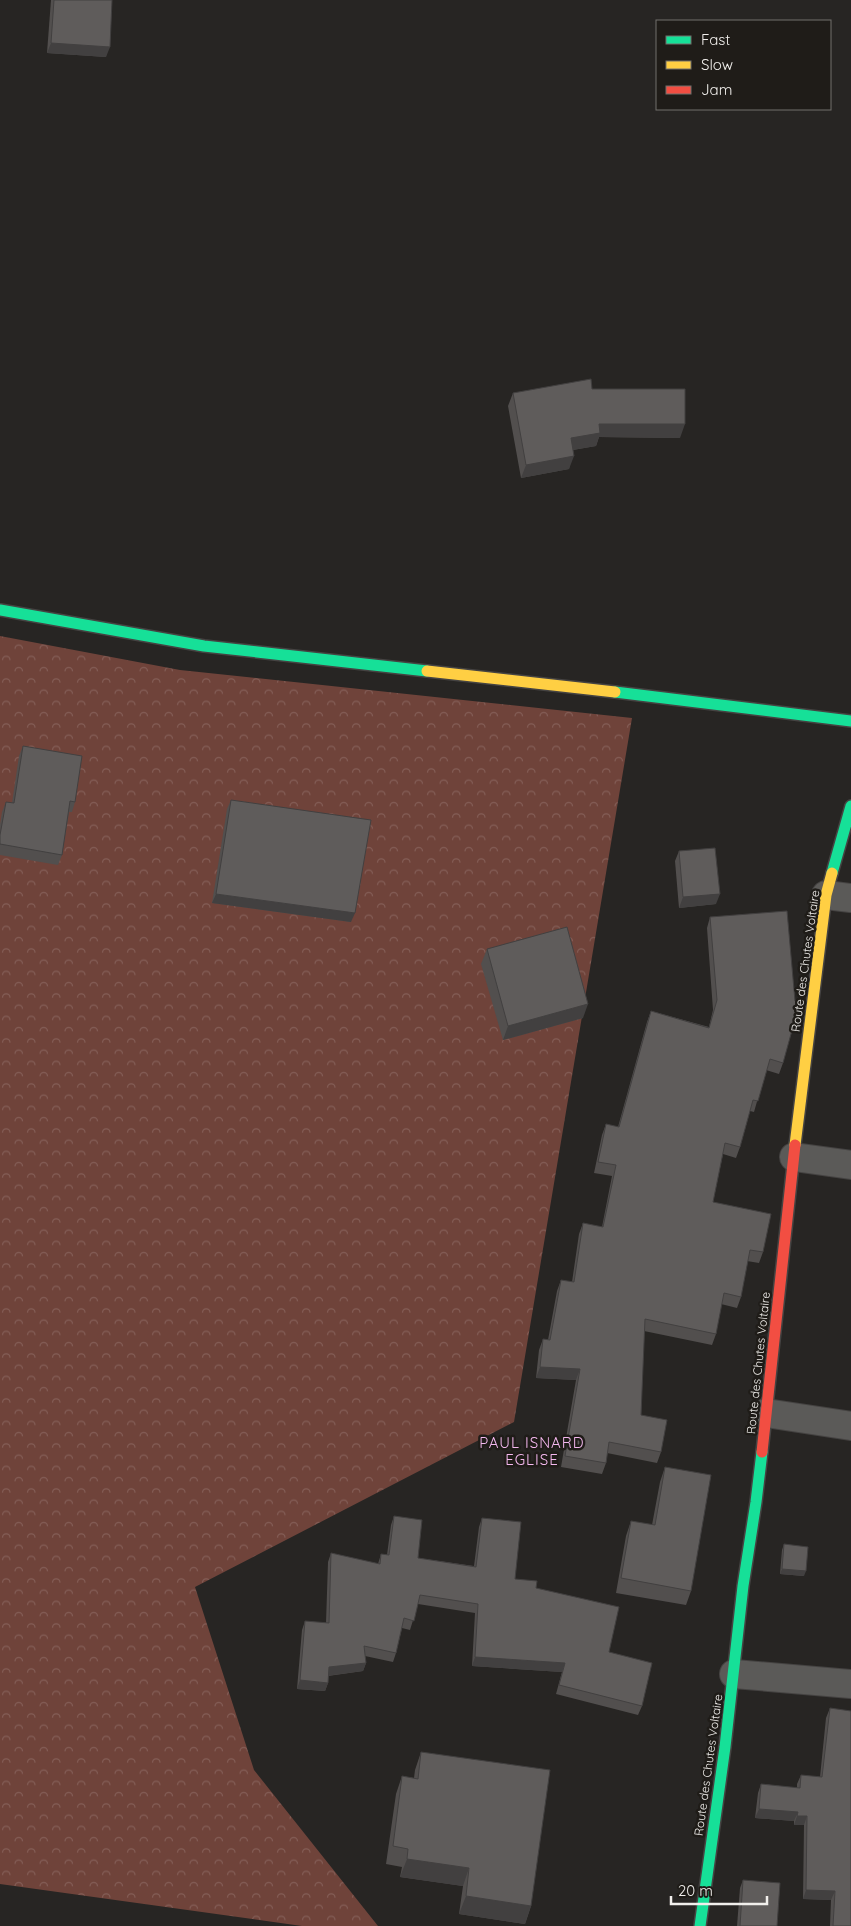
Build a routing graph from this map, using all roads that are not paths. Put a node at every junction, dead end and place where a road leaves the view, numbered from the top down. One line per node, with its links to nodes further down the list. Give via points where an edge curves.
1 (0, 610): 2 (street, via 204,646)
2 (851, 721)
3 (851, 806): 4 (street, Route des Chutes Voltaire)
4 (839, 897): 5 (street, Route des Chutes Voltaire)
5 (794, 1157): 6 (street); 7 (street, Route des Chutes Voltaire)
6 (851, 1165)
7 (766, 1413): 8 (street); 9 (street, Route des Chutes Voltaire)
8 (851, 1426)
9 (734, 1674): 10 (street); 11 (street, Route des Chutes Voltaire)
10 (851, 1684)
11 (700, 1926)

